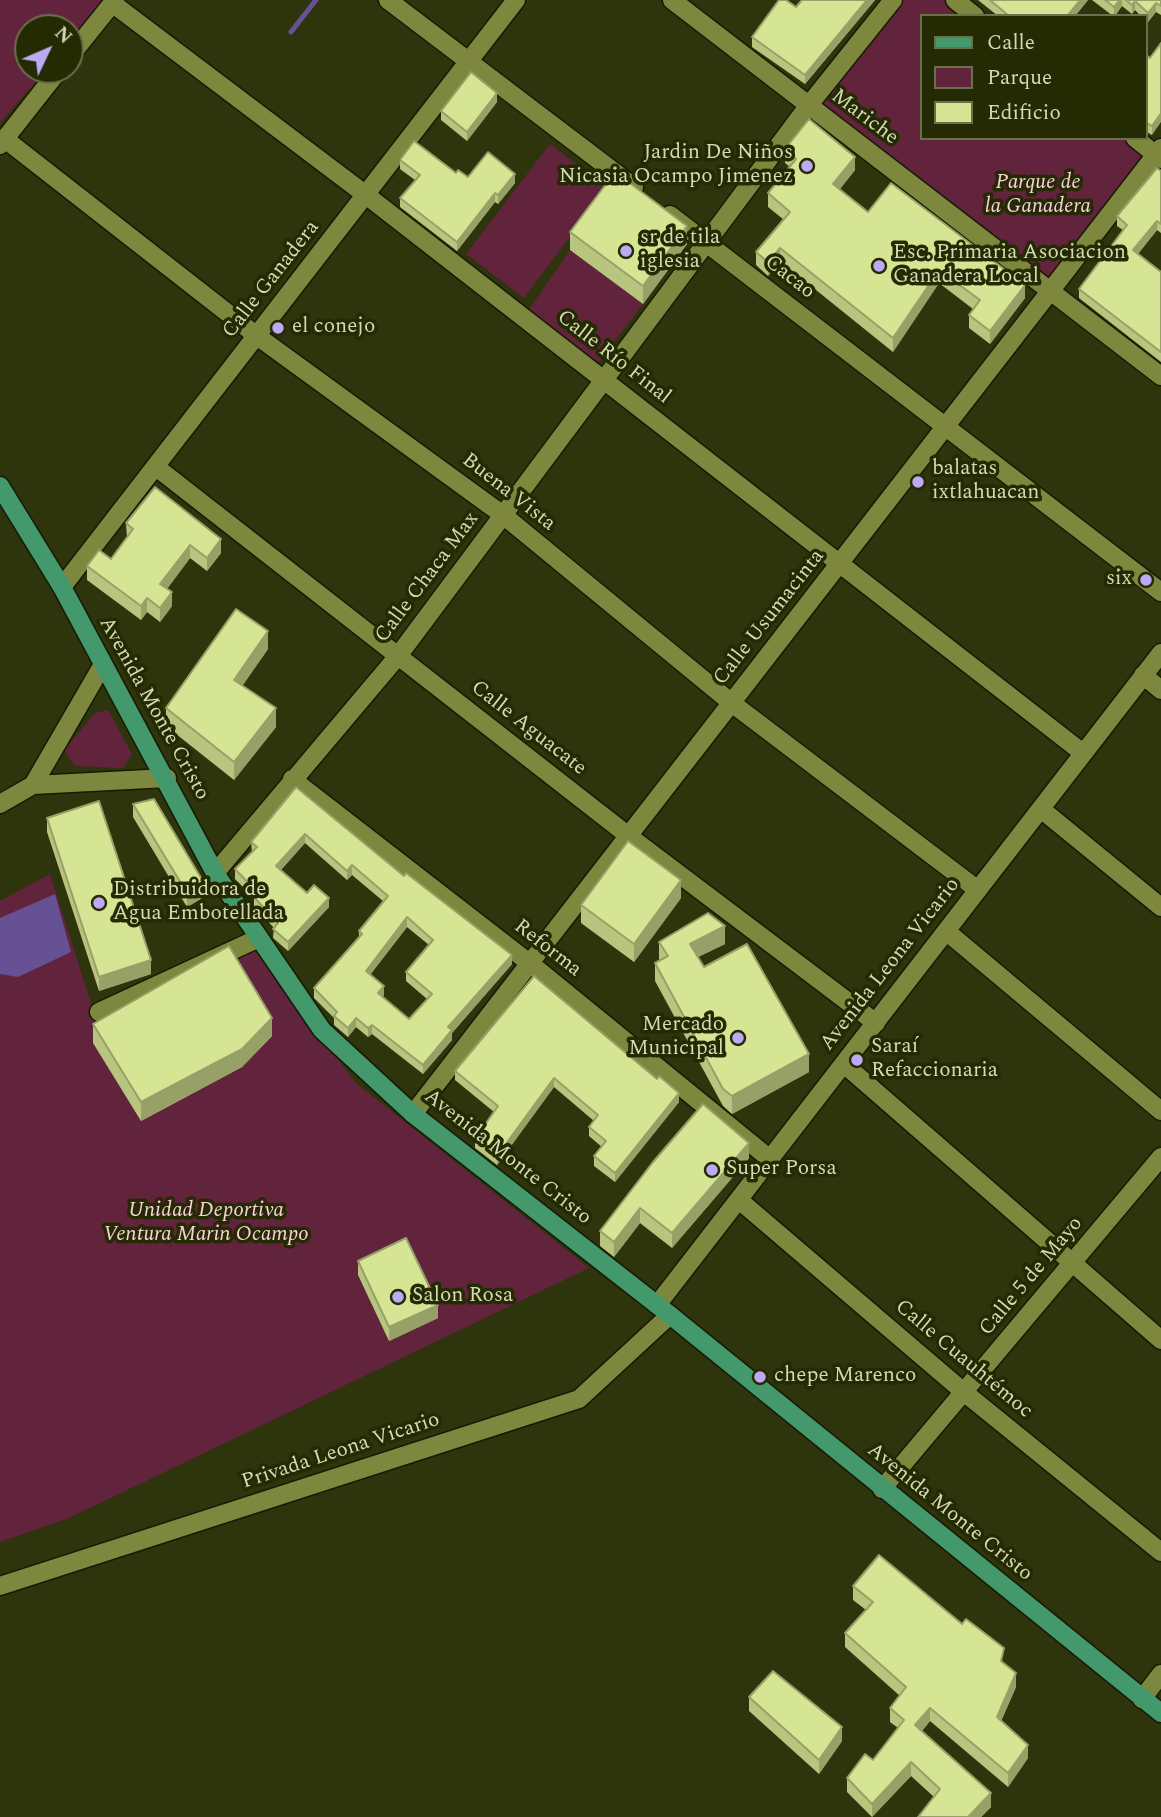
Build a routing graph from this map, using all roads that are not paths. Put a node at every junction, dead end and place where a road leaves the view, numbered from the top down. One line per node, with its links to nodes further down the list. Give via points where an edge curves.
1 (388, 0): 9 (street, Cacao)
2 (516, 0): 9 (street, Calle Ganadera)
3 (672, 0): 11 (street, Mariche)
4 (893, 0): 11 (street, Calle Chaca Max)
5 (955, 0): 7 (street)
6 (113, 1): 8 (street); 15 (street, Calle Río Final)
7 (972, 14)
8 (84, 39)
9 (470, 60): 15 (street, Calle Ganadera); 16 (street, Cacao)
10 (48, 84): 13 (street)
11 (809, 105): 16 (street, Calle Chaca Max); 17 (street, Mariche)
12 (1138, 140): 14 (street)
13 (2, 142): 18 (street, Buena Vista)
14 (1159, 154): 17 (street, Calle Usumacinta)
15 (366, 195): 18 (street, Calle Ganadera); 20 (street, Calle Río Final)
16 (706, 243): 20 (street, Calle Chaca Max); 21 (street, Cacao)
17 (1052, 290): 19 (street, Mariche); 21 (street, Calle Usumacinta)
18 (257, 336): 22 (street, Calle Ganadera); 24 (street, Buena Vista)
19 (1161, 376)
20 (604, 380): 24 (street, Calle Chaca Max); 25 (street, Calle Río Final)
21 (945, 428): 25 (street, Calle Usumacinta); 27 (street, Cacao)
22 (156, 467): 26 (street, Calle Ganadera); 29 (street, Calle Aguacate)
23 (0, 486): 26 (main road, Avenida Monte Cristo)
24 (503, 515): 29 (street, Calle Chaca Max); 33 (street, Buena Vista)
25 (841, 564): 33 (street, Calle Usumacinta); 34 (street, Calle Río Final)
26 (62, 587): 30 (main road, Avenida Monte Cristo)
27 (1161, 592)
28 (1161, 653): 31 (street, Avenida Leona Vicario)
29 (398, 656): 36 (street, Calle Chaca Max); 40 (street, Calle Aguacate)
30 (102, 666): 35 (main road, Avenida Monte Cristo); 37 (street)
31 (1143, 676): 32 (street); 34 (street, Avenida Leona Vicario)
32 (1161, 690)
33 (733, 704): 40 (street, Calle Usumacinta); 42 (street, Buena Vista)
34 (1083, 753): 39 (street, Avenida Leona Vicario)
35 (167, 778): 37 (street); 41 (main road, Avenida Monte Cristo)
36 (292, 779): 41 (street, Calle Chaca Max); 46 (street, Reforma)
37 (33, 785): 38 (street)
38 (0, 804)
39 (1041, 808): 42 (street, Avenida Leona Vicario); 43 (street)
40 (630, 837): 46 (street, Calle Usumacinta); 48 (street, Calle Aguacate)
41 (215, 873): 45 (main road, Avenida Monte Cristo)
42 (978, 890): 44 (street, Avenida Leona Vicario)
43 (1161, 907)
44 (946, 931): 48 (street, Avenida Leona Vicario); 50 (street)
45 (259, 938): 47 (street); 51 (main road, Avenida Monte Cristo, via 322,1030)
46 (532, 965): 51 (street, Calle Usumacinta); 53 (street, Reforma)
47 (99, 1012)
48 (876, 1023): 49 (street, Avenida Leona Vicario)
49 (844, 1064): 53 (street, Avenida Leona Vicario); 55 (street)
50 (1161, 1111)
51 (413, 1114): 56 (main road, Avenida Monte Cristo)
52 (1161, 1157): 55 (street, Calle 5 de Mayo)
53 (770, 1158): 54 (street, Avenida Leona Vicario)
54 (739, 1200): 56 (street, Avenida Leona Vicario); 58 (street, Calle Cuauhtémoc)
55 (1072, 1264): 57 (street); 58 (street, Calle 5 de Mayo)
56 (664, 1310): 59 (main road, Avenida Monte Cristo); 61 (street, Privada Leona Vicario, via 579,1399)
57 (1161, 1340)
58 (965, 1393): 59 (street, Calle 5 de Mayo); 60 (street, Calle Cuauhtémoc)
59 (882, 1489): 63 (main road, Avenida Monte Cristo)
60 (1161, 1552)
61 (0, 1586)
62 (1161, 1674): 63 (street)
63 (1142, 1699): 64 (main road, Avenida Monte Cristo)
64 (1161, 1713)

